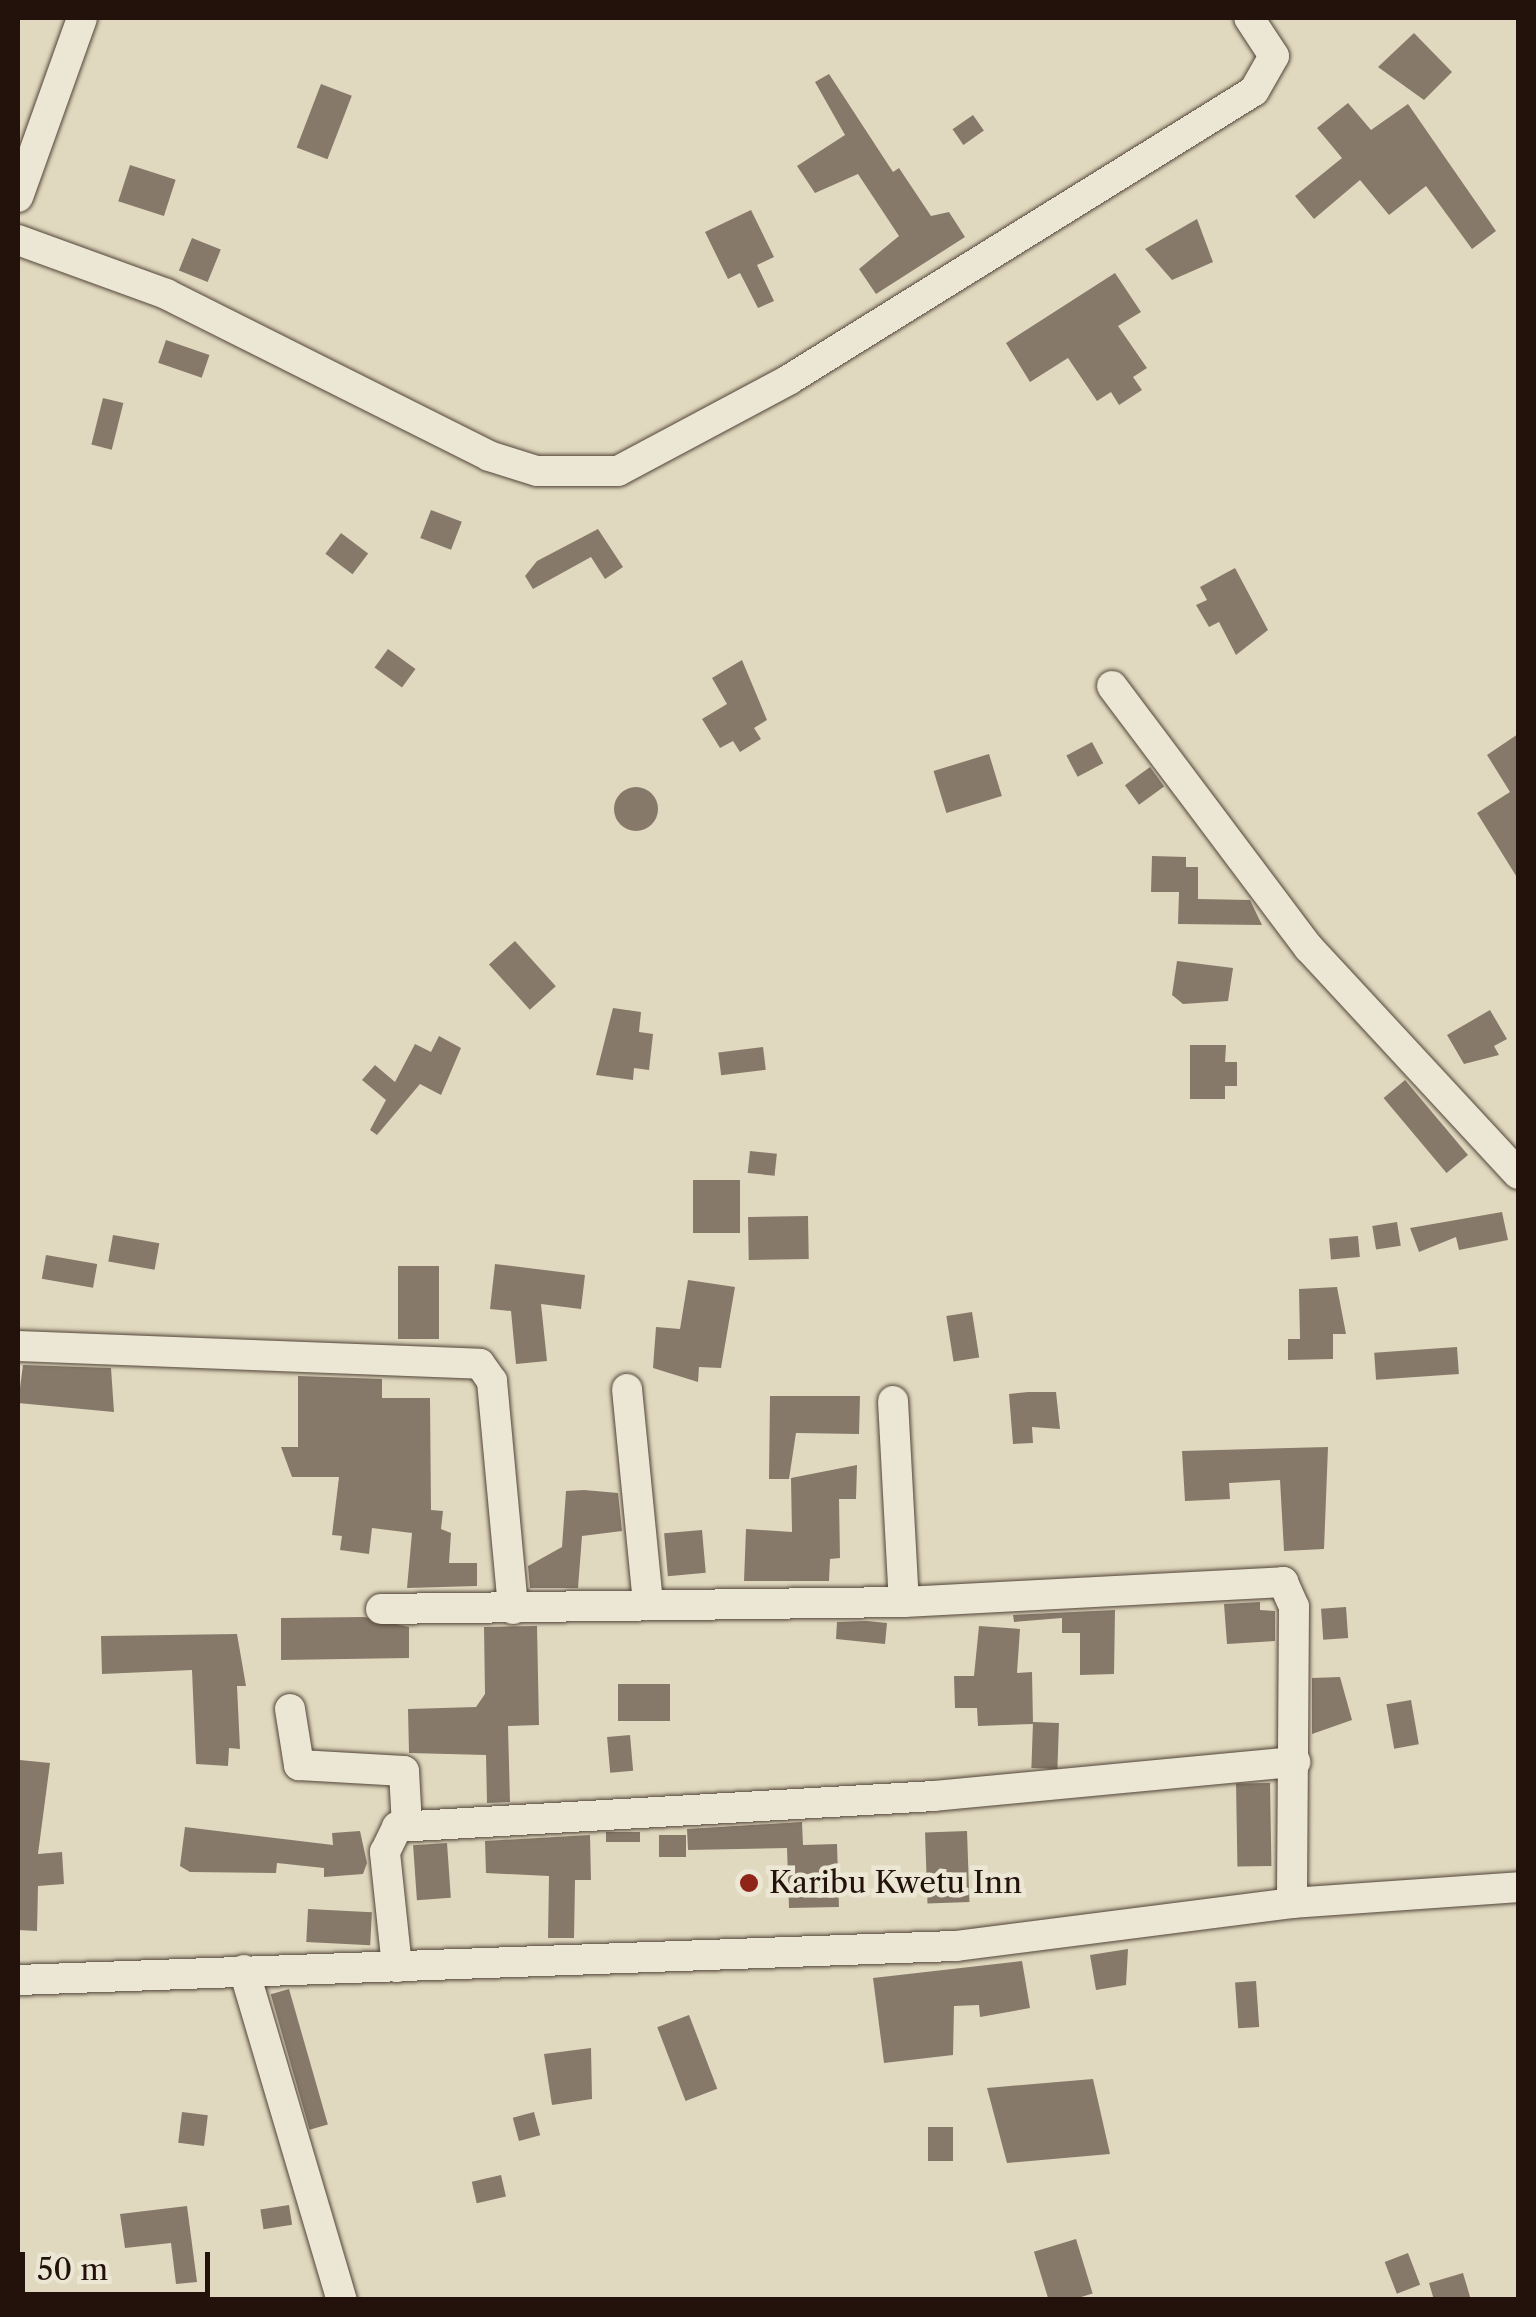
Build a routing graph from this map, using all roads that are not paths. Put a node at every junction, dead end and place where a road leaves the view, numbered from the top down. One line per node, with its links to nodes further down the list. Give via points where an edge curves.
1 (82, 18): 3 (street)
2 (1249, 18): 4 (street, via 1274,56 1254,90 790,379 618,471 538,471 489,456 166,294)
3 (18, 197)
4 (18, 240)
5 (1112, 686): 6 (street, via 1309,948)
6 (1518, 1174)
7 (18, 1346): 12 (street, via 480,1364 492,1380)
8 (627, 1389): 11 (street)
9 (894, 1401): 10 (street)
10 (904, 1602): 11 (street); 15 (street, via 1284,1582 1294,1607)
11 (648, 1605): 12 (street)
12 (513, 1609): 13 (street)
13 (382, 1610)
14 (290, 1709): 16 (street, via 299,1765 404,1771)
15 (1295, 1762): 16 (street, via 934,1796); 18 (street)
16 (407, 1826): 19 (street, via 390,1830 385,1852)
17 (1518, 1887): 18 (street)
18 (1292, 1903): 19 (street, via 956,1946)
19 (397, 1967): 20 (street)
20 (244, 1970): 21 (street); 22 (street)
21 (18, 1980)
22 (342, 2300)

